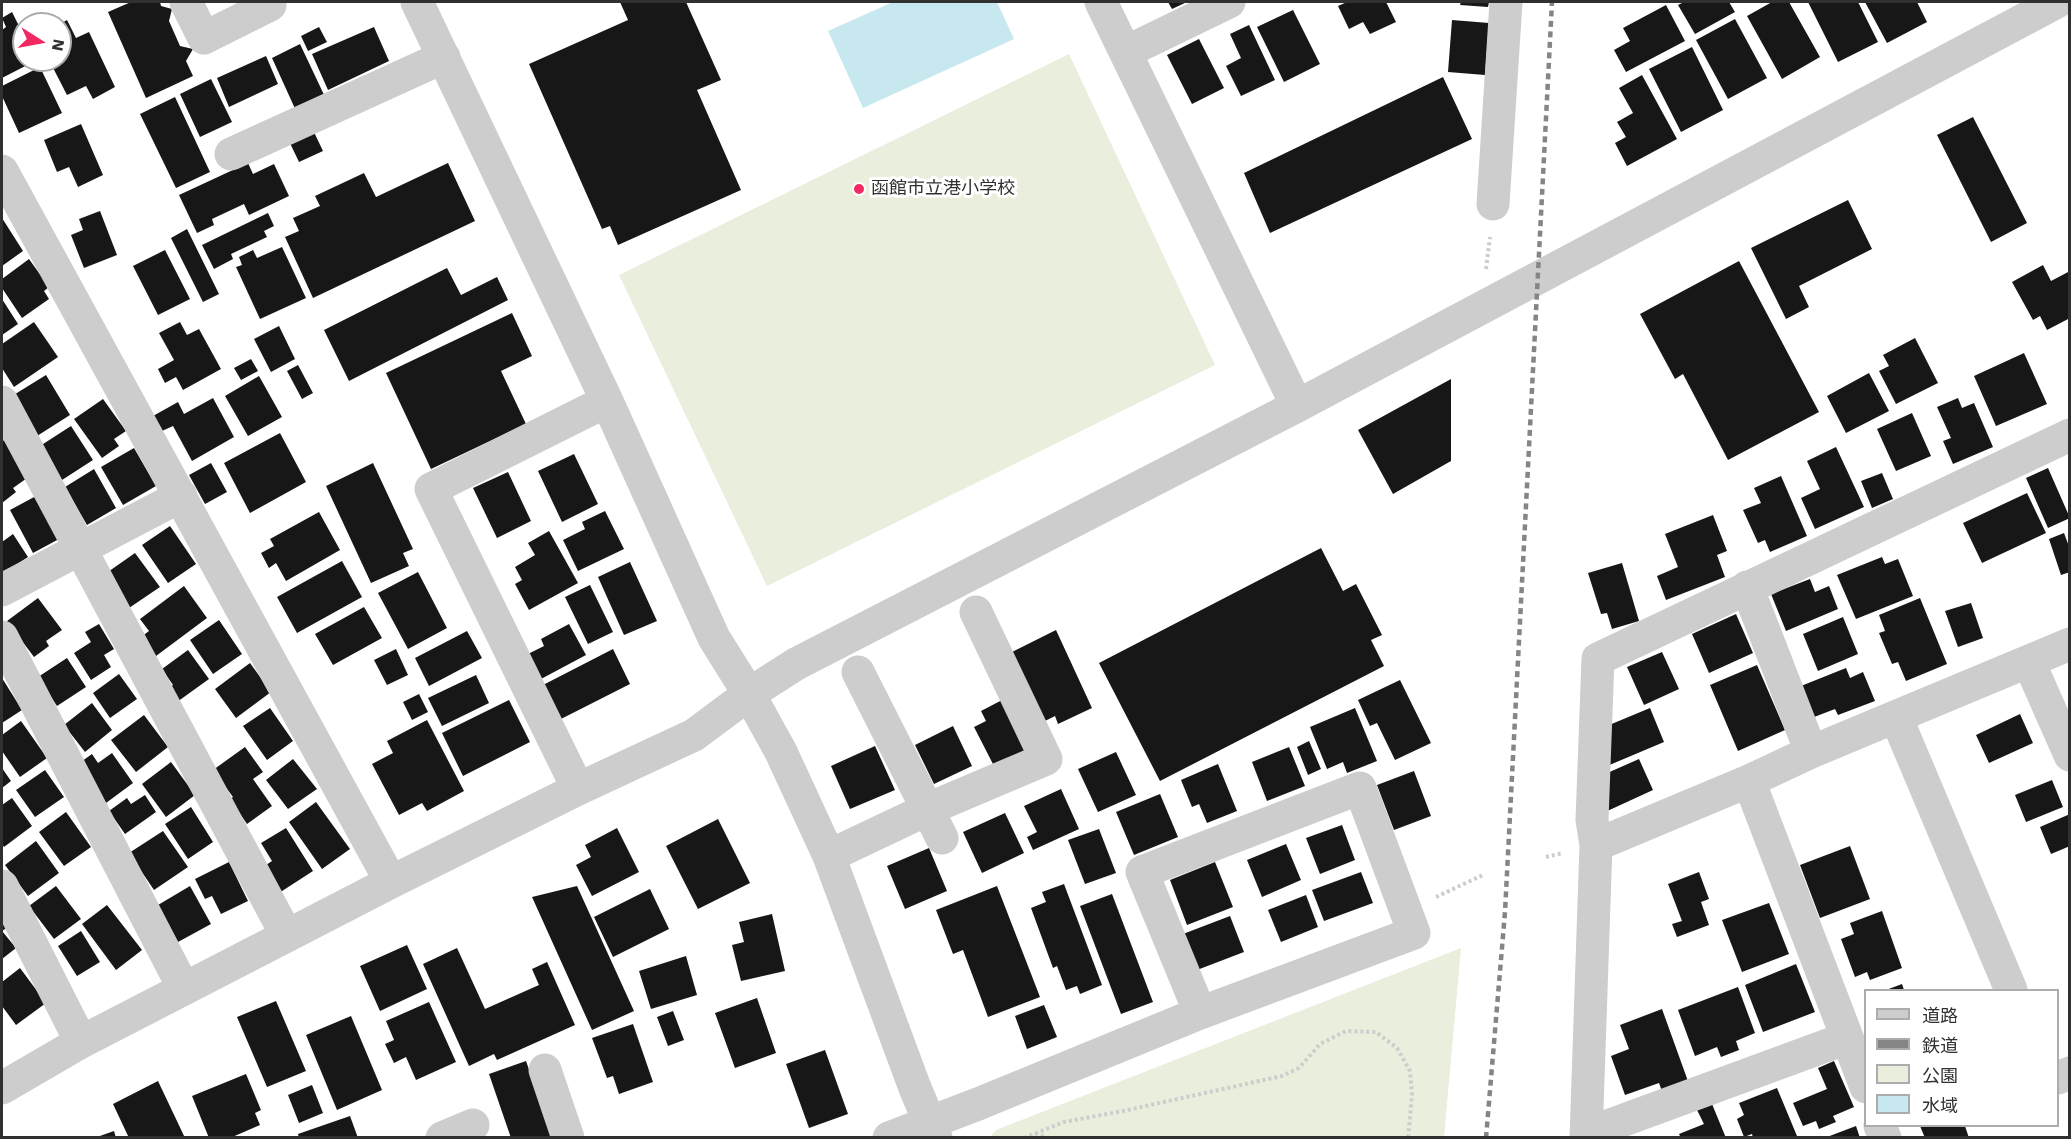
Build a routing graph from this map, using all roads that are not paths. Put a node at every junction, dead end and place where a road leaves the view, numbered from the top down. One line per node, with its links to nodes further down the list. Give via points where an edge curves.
1 (186, 2): 7 (street, via 204,38)
2 (417, 2): 9 (street)
3 (1101, 2): 8 (street)
4 (1229, 2): 8 (street)
5 (1506, 2): 12 (street)
6 (2056, 2): 15 (street)
7 (272, 3)
8 (1126, 52): 15 (street)
9 (444, 57): 10 (street); 13 (street)
10 (231, 153)
11 (5, 186): 17 (street)
12 (1493, 204)
13 (607, 401): 26 (street, via 714,638); 31 (street, via 431,489)
14 (2, 402): 18 (street)
15 (1297, 406): 26 (street, via 796,664)
16 (2070, 435): 19 (street)
17 (181, 496): 18 (street); 36 (street)
18 (81, 548): 20 (street); 38 (street)
19 (1747, 587): 28 (street); 34 (street, via 1598,659 1592,820)
20 (2, 590)
21 (976, 612): 32 (street, via 1046,759)
22 (2, 637): 39 (street)
23 (2070, 644): 24 (street)
24 (2029, 662): 27 (street); 29 (street)
25 (858, 672): 32 (street)
26 (749, 694): 31 (street, via 694,735); 35 (street, via 781,752)
27 (1896, 717): 28 (street); 40 (street)
28 (1811, 752): 30 (street)
29 (2070, 755)
30 (1749, 781): 34 (street); 42 (street)
31 (578, 789): 36 (street)
32 (928, 809): 33 (street); 35 (street)
33 (942, 838)
34 (1596, 845): 49 (street)
35 (829, 856): 48 (street)
36 (391, 882): 38 (street)
37 (2, 886): 43 (street)
38 (287, 936): 39 (street)
39 (184, 989): 43 (street)
40 (2011, 989)
41 (1200, 1013): 41 (street, via 1410,923 1360,788 1142,872); 48 (street)
42 (1847, 1038): 45 (street); 49 (street)
43 (81, 1042): 46 (street)
44 (545, 1070): 51 (street)
45 (1864, 1082)
46 (2, 1088)
47 (473, 1125): 50 (street)
48 (933, 1130): 52 (street)
49 (1586, 1136)
50 (442, 1137)
51 (568, 1137)
52 (889, 1137)

